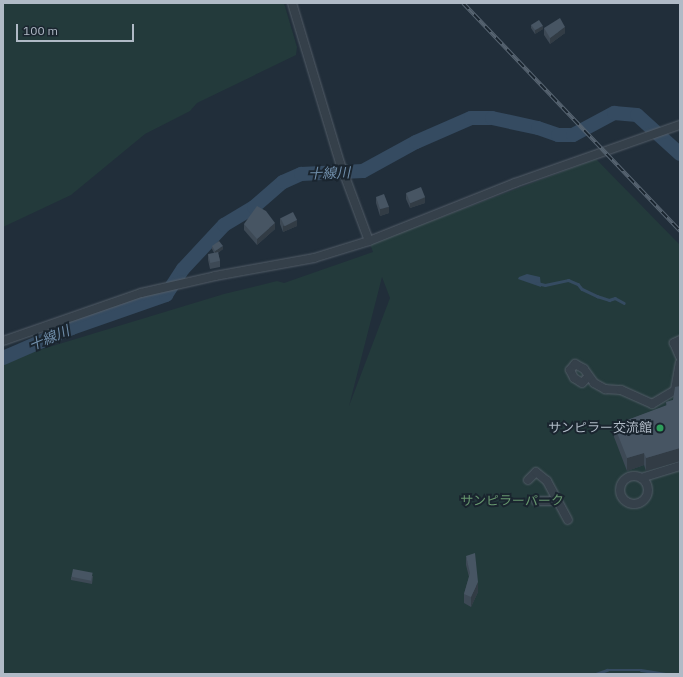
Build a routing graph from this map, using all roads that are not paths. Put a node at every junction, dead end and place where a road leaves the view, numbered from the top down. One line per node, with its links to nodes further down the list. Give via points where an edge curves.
1 (292, 3): 3 (street, via 340,163)
2 (680, 125): 3 (street, via 515,183)
3 (369, 241): 5 (street, via 314,258 141,293)
4 (680, 340): 6 (street, via 674,343)
5 (3, 341)
6 (680, 357)
7 (680, 363): 8 (street, via 675,390 652,404 621,390 605,389)
8 (588, 377)
9 (680, 466): 10 (street)
10 (641, 478)
11 (528, 480): 14 (street, via 536,472 547,481)
12 (536, 501): 13 (street)
13 (551, 501)
14 (568, 520)

